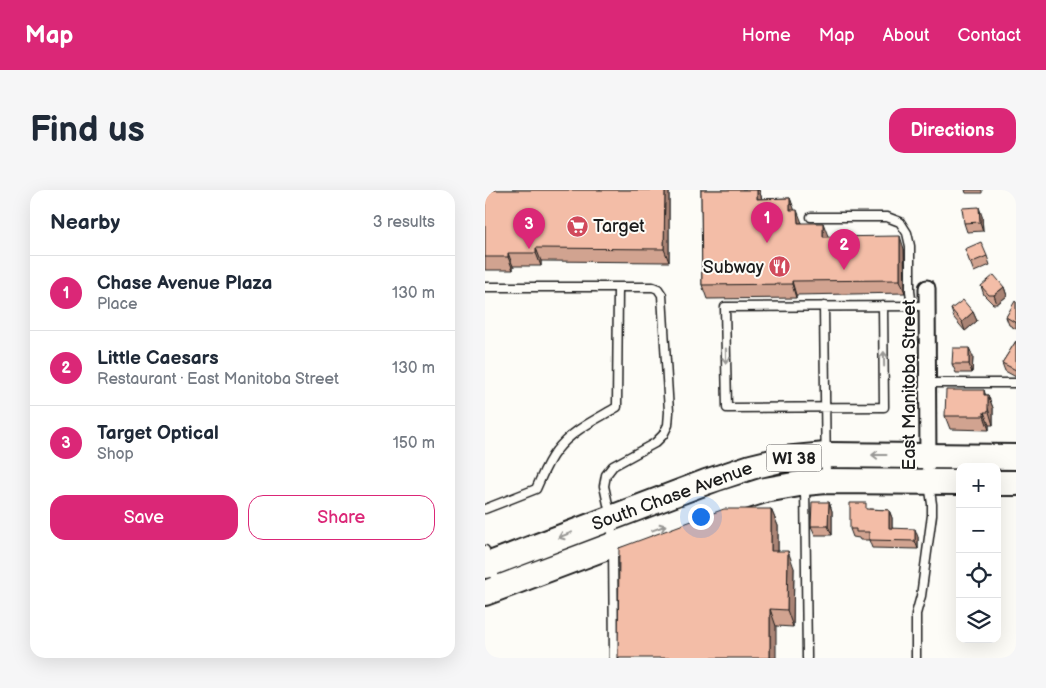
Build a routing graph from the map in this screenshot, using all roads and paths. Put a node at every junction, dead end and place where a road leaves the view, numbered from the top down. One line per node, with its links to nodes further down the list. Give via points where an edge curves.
1 (811, 217): 7 (lane, via 887,217 900,222 910,246 910,291)
2 (618, 286): 3 (lane); 19 (lane, via 617,407 565,440 548,463 536,490); 20 (lane, via 653,287 662,295 669,412 668,425 655,443 613,466 606,475)
3 (485, 287)
4 (927, 288): 7 (street, East Manitoba Street)
5 (824, 306): 6 (lane); 10 (lane); 10 (lane, one-way to 10, via 725,307 725,311 727,408)
6 (883, 306): 7 (lane); 10 (lane, one-way to 6, via 885,407)
7 (919, 306): 8 (street, East Manitoba Street)
8 (927, 383): 9 (lane); 12 (street, East Manitoba Street)
9 (1016, 383)
10 (825, 408): 11 (lane)
11 (826, 455): 12 (main road, South Chase Avenue / WI 38, one-way to 11); 14 (lane); 20 (main road, South Chase Avenue / WI 38, via 784,459 751,467)
12 (928, 456): 13 (main road, South Chase Avenue / WI 38); 15 (street, East Manitoba Street)
13 (1016, 457)
14 (816, 482): 15 (main road, South Chase Avenue / WI 38); 21 (main road, South Chase Avenue / WI 38, one-way to 14, via 765,490); 25 (lane)
15 (928, 482): 16 (main road, South Chase Avenue / WI 38); 26 (lane, via 932,516 916,614)
16 (956, 482)
17 (1001, 483): 18 (main road)
18 (1016, 483)
19 (485, 509)
20 (611, 518): 21 (lane); 22 (main road, South Chase Avenue / WI 38, one-way to 22)
21 (613, 545): 23 (main road, South Chase Avenue / WI 38); 24 (lane)
22 (487, 560): 23 (lane)
23 (492, 590)
24 (614, 658)
25 (807, 658)
26 (916, 658)

